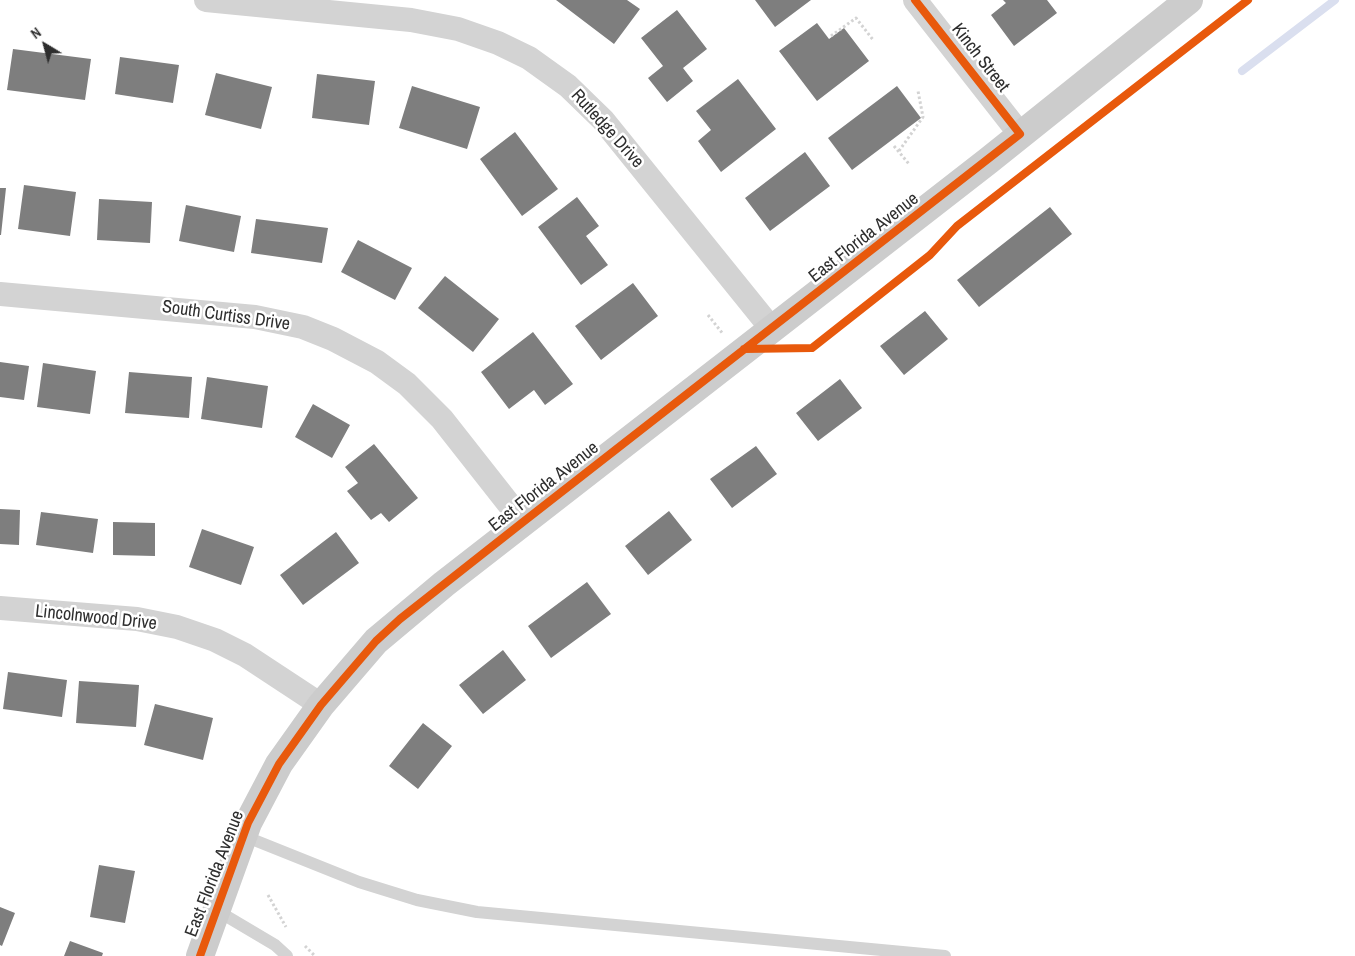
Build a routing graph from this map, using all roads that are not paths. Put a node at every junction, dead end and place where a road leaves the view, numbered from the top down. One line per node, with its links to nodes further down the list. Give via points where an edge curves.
1 (206, 0): 6 (street, Rutledge Drive, via 411,20 458,29 529,58 568,86 603,120)
2 (915, 0): 4 (street, Kinch Street)
3 (1189, 0): 4 (street, East Florida Avenue)
4 (1020, 134): 6 (street, East Florida Avenue)
5 (0, 294): 7 (street, South Curtiss Drive, via 255,317 303,327 333,339 377,362 407,384 442,419)
6 (771, 328): 7 (street, East Florida Avenue)
7 (523, 522): 9 (street, East Florida Avenue, via 400,619 376,641)
8 (0, 608): 9 (street, Lincolnwood Drive, via 137,619 177,627 245,655)
9 (321, 705): 10 (street, East Florida Avenue, via 279,764)
10 (244, 836): 11 (street, East Florida Avenue); 14 (lane, via 359,882 417,900 477,912)
11 (216, 910): 12 (street, East Florida Avenue); 13 (lane, via 276,945)
12 (200, 956)
13 (287, 956)
14 (944, 956)

